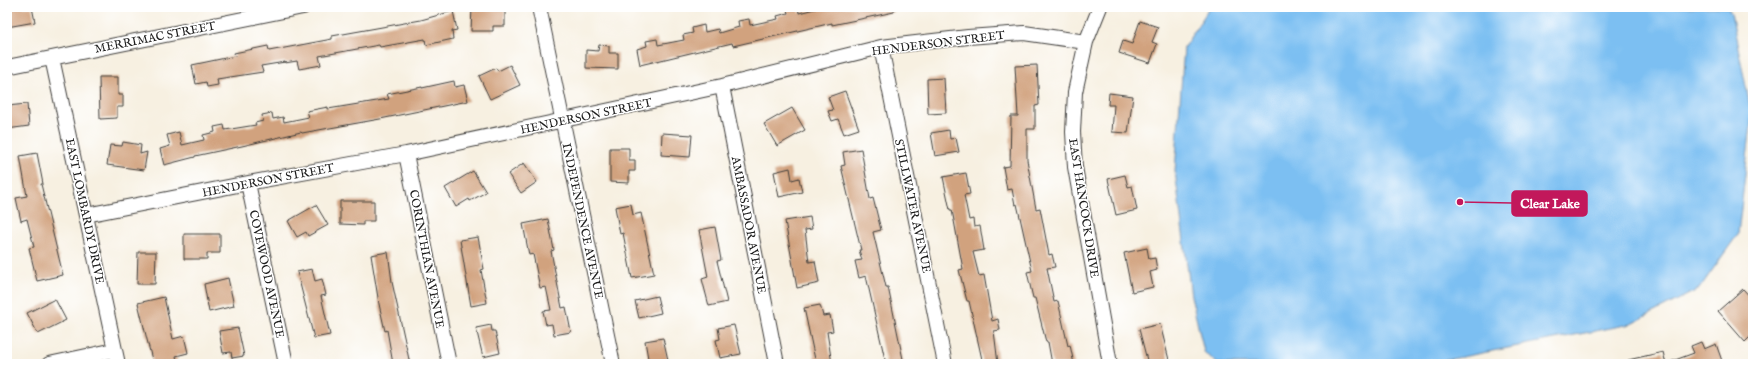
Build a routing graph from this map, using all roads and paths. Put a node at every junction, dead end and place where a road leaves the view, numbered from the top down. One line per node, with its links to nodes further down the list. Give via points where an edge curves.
1 (303, 7): 4 (street, MERRIMAC STREET)
2 (539, 7): 10 (street, INDEPENDENCE AVENUE)
3 (1100, 7): 5 (street, EAST HANCOCK DRIVE)
4 (279, 10): 7 (street, MERRIMAC STREET)
5 (1086, 42): 6 (street, HENDERSON STREET, via 1024,33); 22 (street, EAST HANCOCK DRIVE, via 1075,92 1074,153)
6 (881, 47): 9 (street, HENDERSON STREET); 21 (street, STILLWATER AVENUE)
7 (52, 58): 8 (street, MERRIMAC STREET); 13 (street, EAST LOMBARDY DRIVE)
8 (7, 67)
9 (722, 86): 10 (street, HENDERSON STREET); 20 (street, AMBASSADOR AVENUE)
10 (562, 120): 11 (street, HENDERSON STREET); 19 (street, INDEPENDENCE AVENUE)
11 (406, 154): 12 (street, HENDERSON STREET); 18 (street, CORINTHIAN AVENUE)
12 (248, 183): 13 (street, HENDERSON STREET); 17 (street, COVEWOOD AVENUE)
13 (86, 215): 14 (street, EAST LOMBARDY DRIVE)
14 (115, 350): 15 (street); 16 (street, EAST LOMBARDY DRIVE)
15 (49, 364)
16 (118, 364)
17 (286, 364)
18 (448, 364)
19 (613, 364)
20 (777, 364)
21 (945, 364)
22 (1110, 364)

